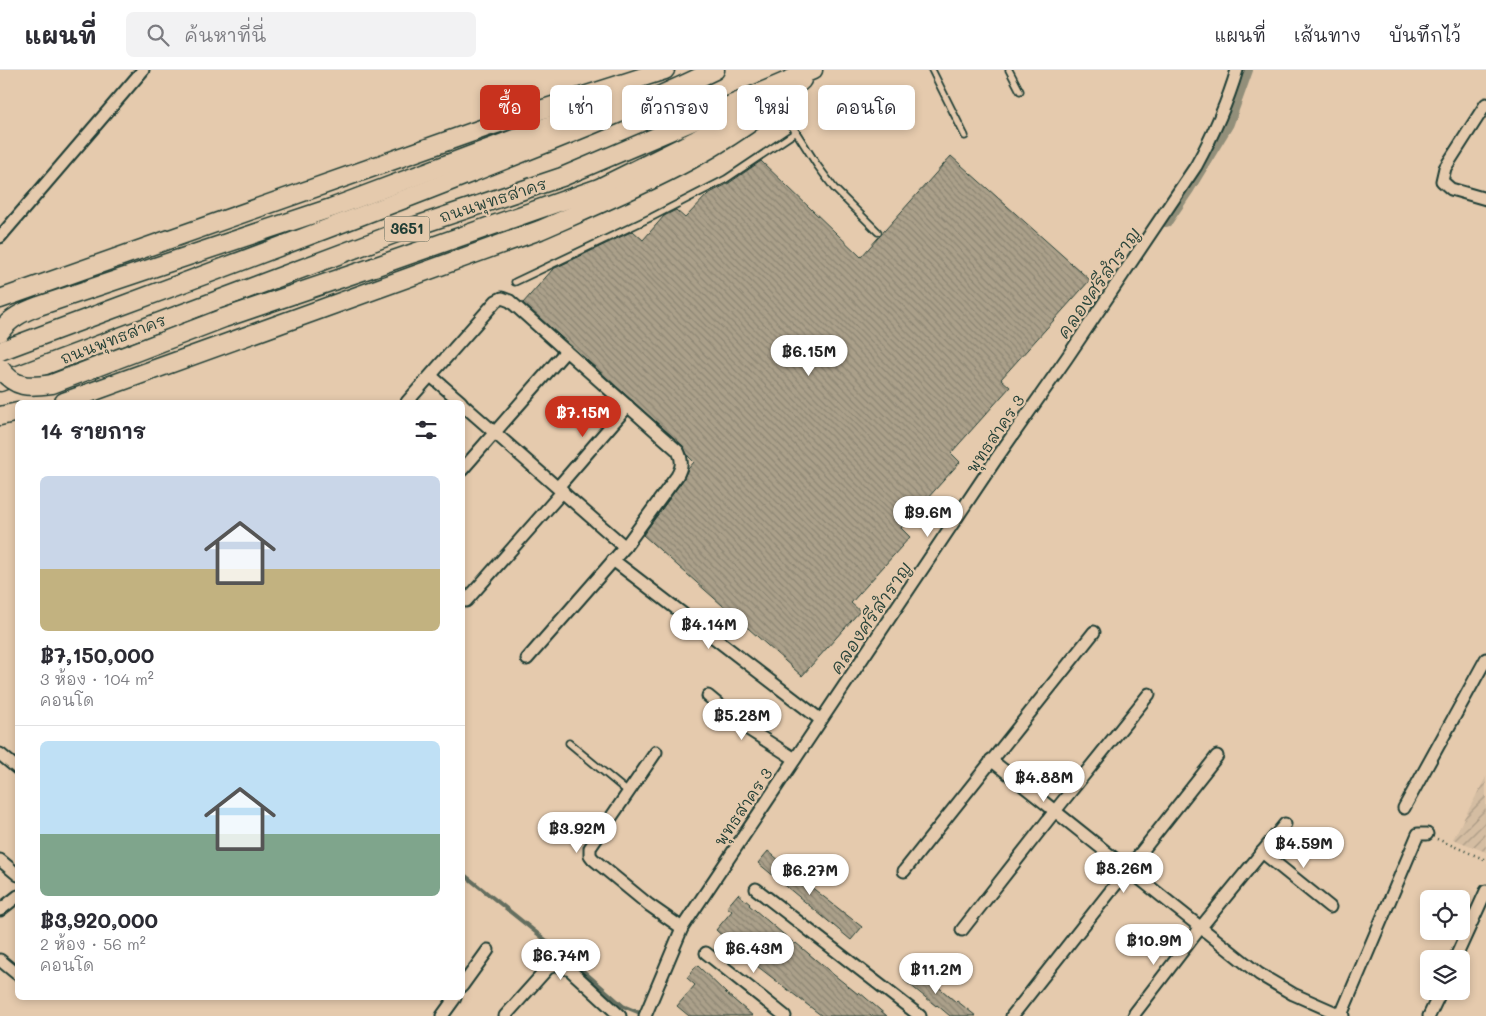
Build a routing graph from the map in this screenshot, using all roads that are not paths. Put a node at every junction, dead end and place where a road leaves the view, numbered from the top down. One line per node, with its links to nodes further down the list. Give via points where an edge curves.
1 (143, 70): 18 (street)
2 (665, 70): 9 (main road)
3 (694, 70): 21 (main road, via 330,208 39,306 19,314)
4 (715, 70): 22 (main road, ถนนพุทธสาคร / 3651, via 567,135 384,207)
5 (812, 70): 10 (main road); 24 (main road, bridge, via 726,123 599,188 224,318 52,384 17,384); 26 (main road, ถนนพุทธสาคร / 3651, via 562,177 407,229)
6 (932, 70): 15 (lane)
7 (1009, 70): 11 (lane)
8 (1237, 70): 45 (street, พุทธสาคร 3, via 1228,100 1196,166)
9 (642, 73): 20 (main road)
10 (797, 85)
11 (1020, 91)
12 (1486, 104): 16 (street, via 1445,168 1442,181 1451,189)
13 (738, 130): 27 (main road, via 682,165 540,230)
14 (796, 132): 17 (lane, via 834,188); 19 (lane, via 726,180)
15 (965, 136)
16 (1486, 198)
17 (878, 232)
18 (0, 237)
19 (515, 282)
20 (1, 298)
21 (0, 332)
22 (0, 351)
23 (566, 351): 25 (street, via 510,301 502,298); 31 (street); 34 (street)
24 (0, 368)
25 (431, 376): 28 (street); 29 (street)
26 (0, 382)
27 (70, 400)
28 (409, 400)
29 (459, 400)
30 (465, 406): 34 (street)
31 (628, 406): 36 (street); 37 (street, via 678,451 682,467)
32 (15, 413): 33 (main road)
33 (0, 416)
34 (496, 433): 35 (street); 36 (street)
35 (465, 467)
36 (560, 489): 37 (street); 39 (street)
37 (625, 546): 38 (street)
38 (613, 560): 41 (street); 45 (street)
39 (466, 601)
40 (1094, 632): 51 (street)
41 (527, 658)
42 (1486, 659): 54 (street)
43 (1149, 694): 55 (street)
44 (708, 696): 50 (street, via 748,729)
45 (822, 720): 50 (street, พุทธสาคร 3)
46 (569, 743): 53 (lane)
47 (656, 752): 53 (street)
48 (0, 754): 52 (street)
49 (1217, 756): 60 (street)
50 (795, 759): 69 (street, พุทธสาคร 3)
51 (991, 760): 55 (street); 61 (street)
52 (15, 766)
53 (628, 792): 69 (street, via 590,848 590,855 650,906)
54 (1404, 808)
55 (1055, 811): 60 (street); 70 (street)
56 (1285, 824): 58 (street)
57 (1427, 834): 87 (street, via 1418,834)
58 (1262, 852): 66 (street); 68 (street)
59 (0, 860): 62 (street)
60 (1127, 869): 68 (street); 85 (street)
61 (904, 871)
62 (15, 872)
63 (756, 889): 84 (street)
64 (1486, 892): 72 (street)
65 (15, 898): 67 (street)
66 (1330, 907)
67 (0, 910)
68 (1200, 927): 86 (street); 87 (street, via 1259,974)
69 (682, 928): 82 (street, พุทธสาคร 3)
70 (962, 930)
71 (488, 950): 76 (street)
72 (1459, 950)
73 (706, 953): 83 (street)
74 (0, 960): 75 (street)
75 (15, 973)
76 (465, 982)
77 (454, 1000): 79 (street)
78 (1436, 1000): 88 (street)
79 (442, 1016)
80 (505, 1016): 81 (street, via 548,968 557,965 570,970)
81 (620, 1016)
82 (645, 1016)
83 (786, 1016)
84 (920, 1016)
85 (1012, 1016)
86 (1134, 1016)
87 (1342, 1016)
88 (1429, 1016)

